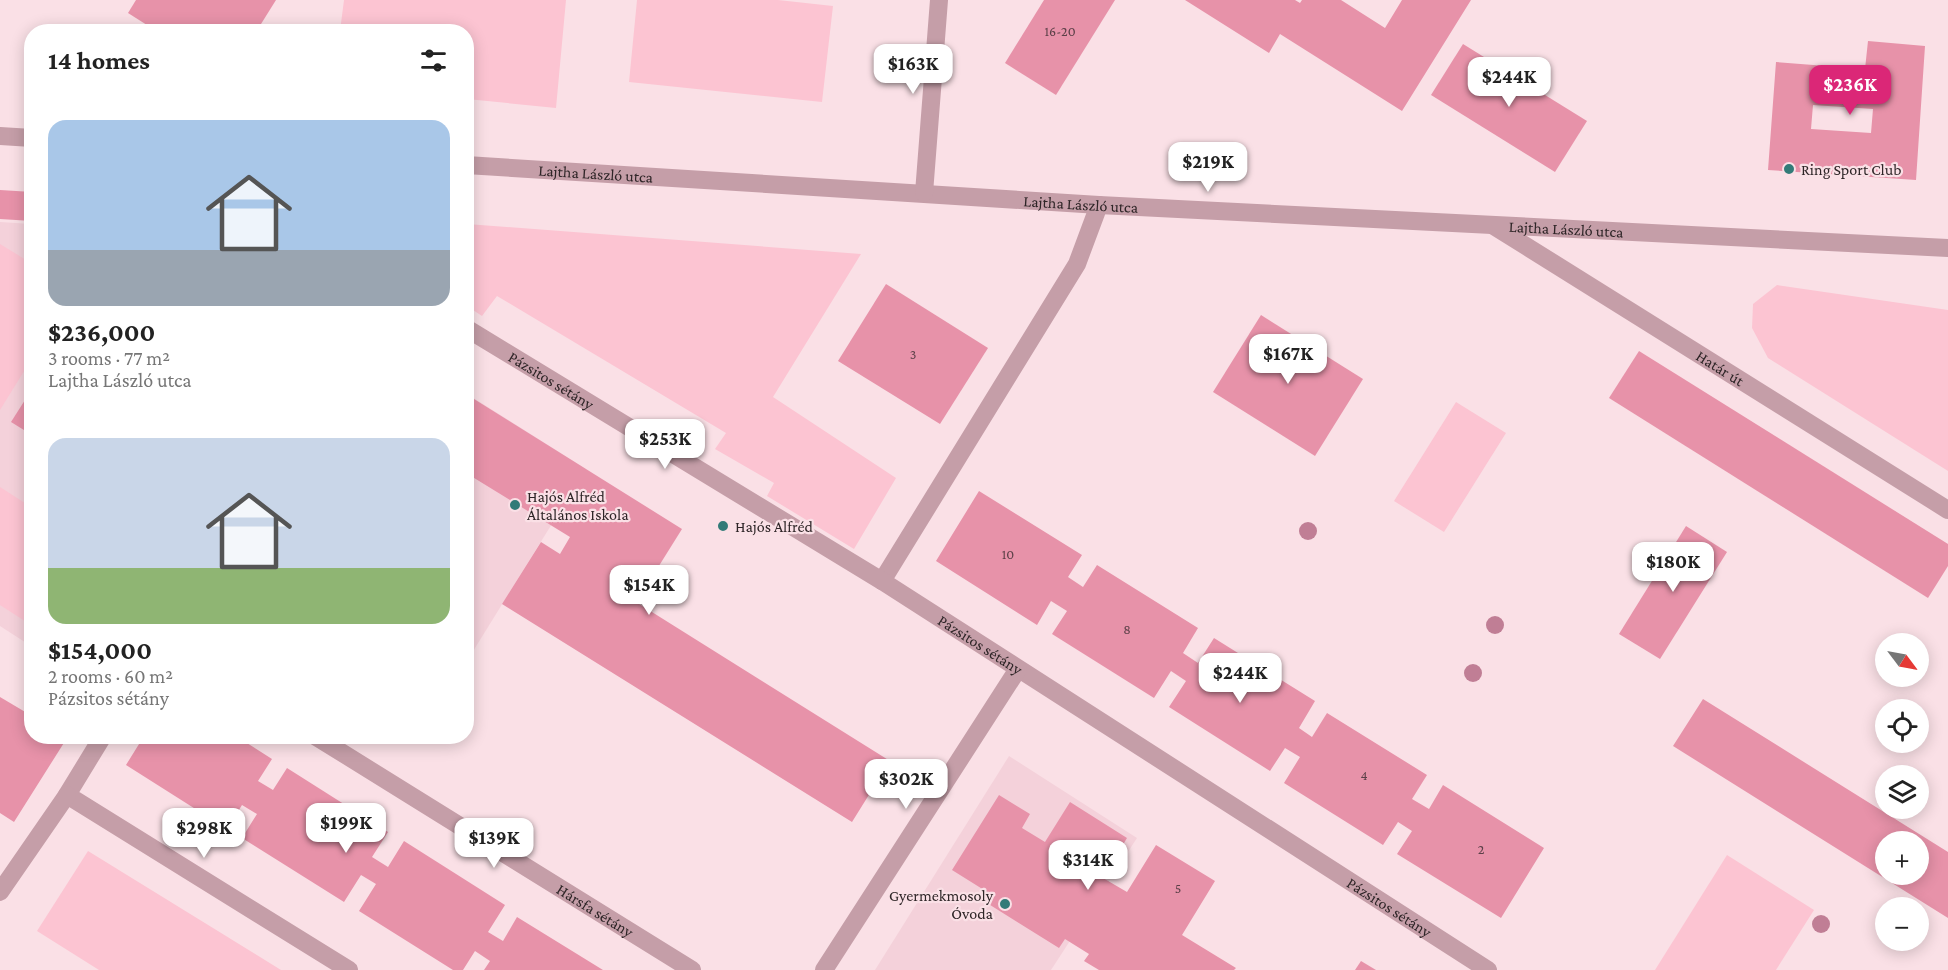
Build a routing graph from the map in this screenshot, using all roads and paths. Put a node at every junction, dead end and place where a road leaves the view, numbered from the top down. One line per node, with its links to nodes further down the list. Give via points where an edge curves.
1 (939, 0): 5 (street)
2 (0, 136): 3 (street)
3 (24, 138)
4 (474, 165): 5 (street, Lajtha László utca)
5 (924, 193): 6 (street, Lajtha László utca)
6 (1099, 205): 7 (street, Lajtha László utca); 11 (street, via 1077,264)
7 (1494, 226): 8 (street, Lajtha László utca); 10 (street, Határ út)
8 (1948, 248)
9 (474, 333): 11 (street, Pázsitos sétány)
10 (1948, 510)
11 (882, 581): 12 (street, Pázsitos sétány)
12 (1018, 669): 19 (street); 20 (street, Pázsitos sétány)
13 (98, 744): 15 (street)
14 (328, 744): 18 (street, Hársfa sétány)
15 (67, 795): 16 (street); 17 (street)
16 (0, 892)
17 (349, 970)
18 (692, 970)
19 (824, 970)
20 (1488, 970)

